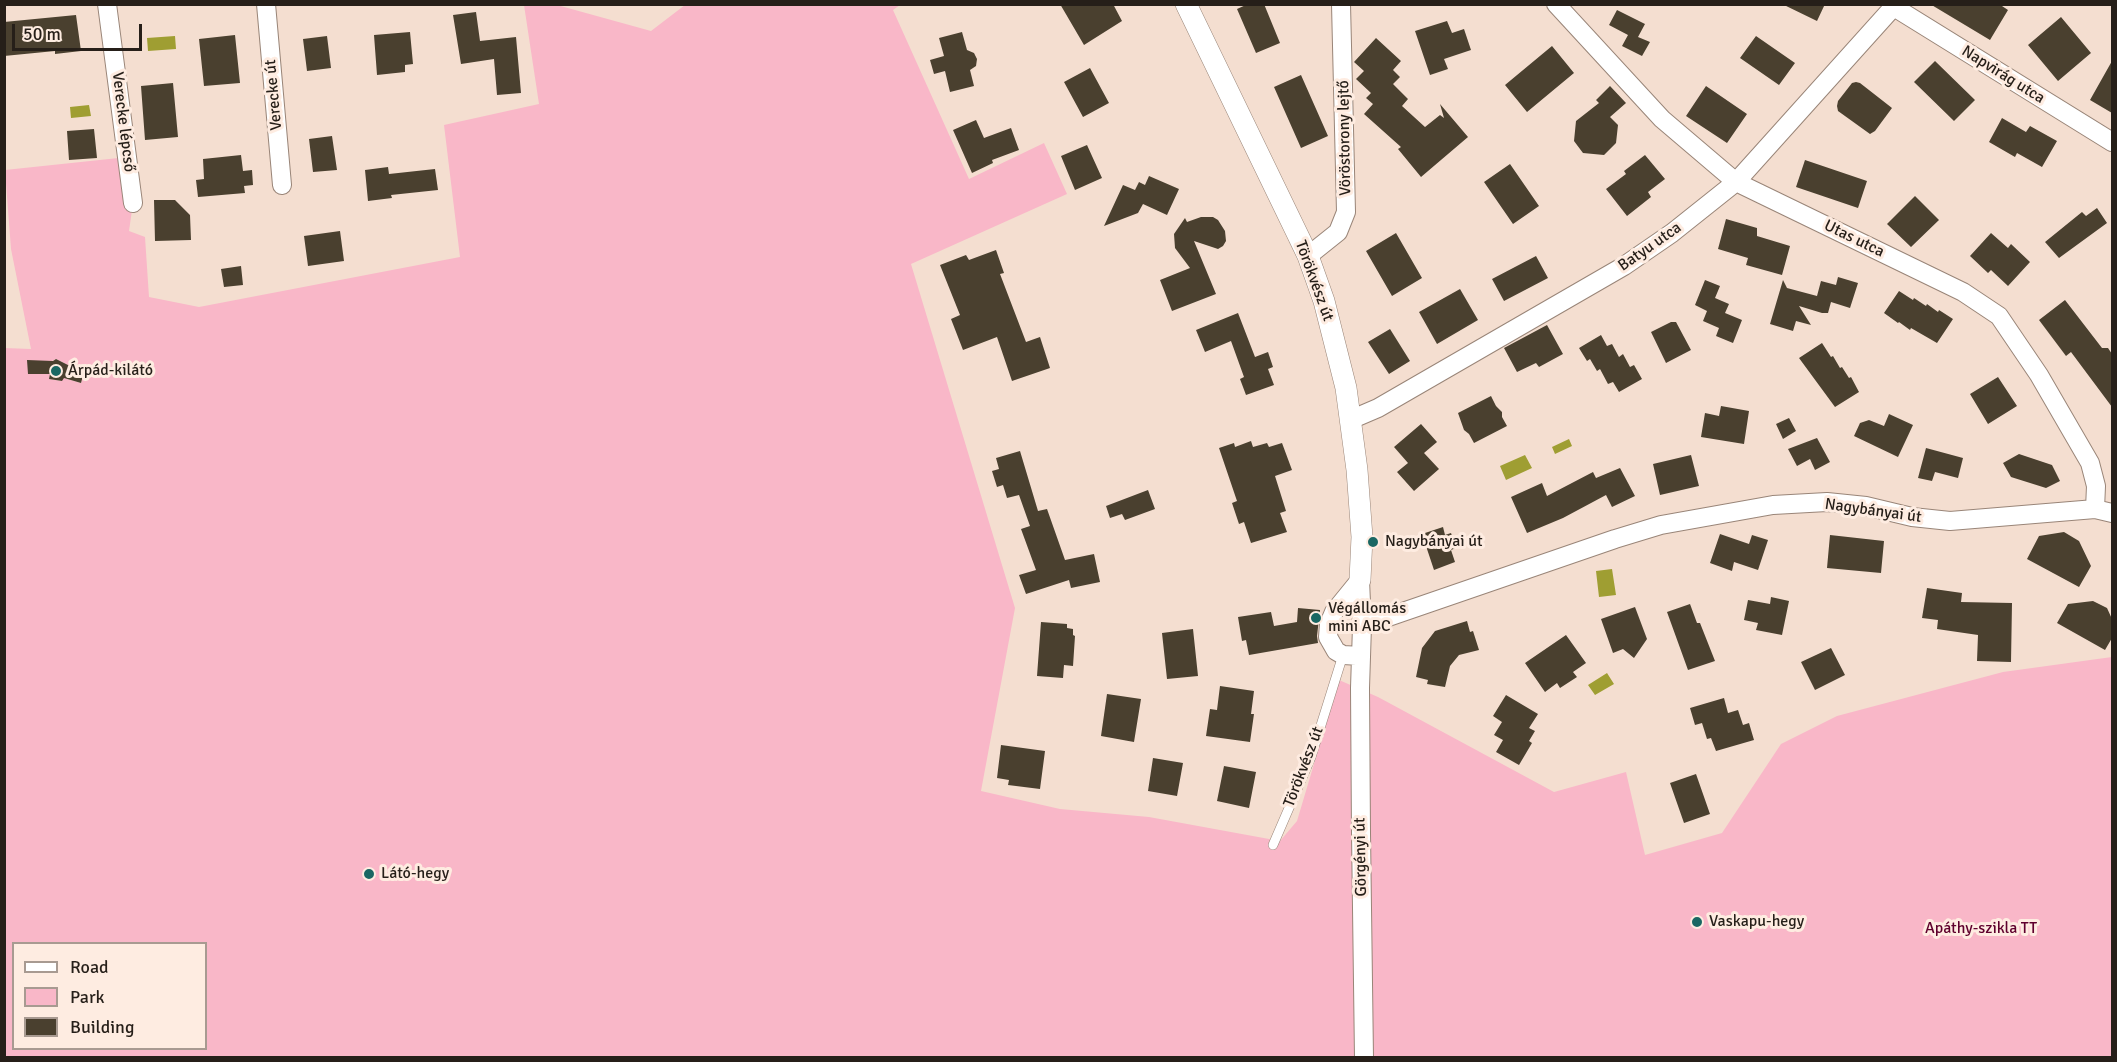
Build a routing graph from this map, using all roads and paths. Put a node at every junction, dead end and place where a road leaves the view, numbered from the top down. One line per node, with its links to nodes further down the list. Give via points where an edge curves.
1 (107, 4): 10 (street, Verecke lépcső)
2 (266, 4): 9 (street, Verecke út)
3 (1186, 4): 11 (street, Törökvész út)
4 (1341, 4): 11 (street, Vöröstorony lejtő, via 1346,212 1338,232)
5 (1556, 4): 8 (street, Utas utca, via 1662,119)
6 (1895, 6): 7 (street, Napvirág utca); 8 (street, Batyu utca)
7 (2112, 142)
8 (1736, 182): 12 (street, Batyu utca, via 1624,266 1378,408); 13 (street, Utas utca, via 1963,292 1999,316 2090,463)
9 (282, 185)
10 (133, 203)
11 (1308, 256): 12 (street, Törökvész út, via 1336,345)
12 (1350, 420): 14 (street, Törökvész út, via 1362,537)
13 (2104, 511): 15 (street, Nagybányai út, via 1950,520 1827,502 1773,505 1661,525 1615,538)
14 (1360, 580): 15 (street, Törökvész út); 16 (street, via 1329,624 1331,645 1336,651)
15 (1362, 626): 16 (street, Törökvész út)
16 (1352, 655): 17 (lane, Törökvész út); 18 (street, Görgényi út, via 1360,822)
17 (1273, 845)
18 (1364, 1058)

